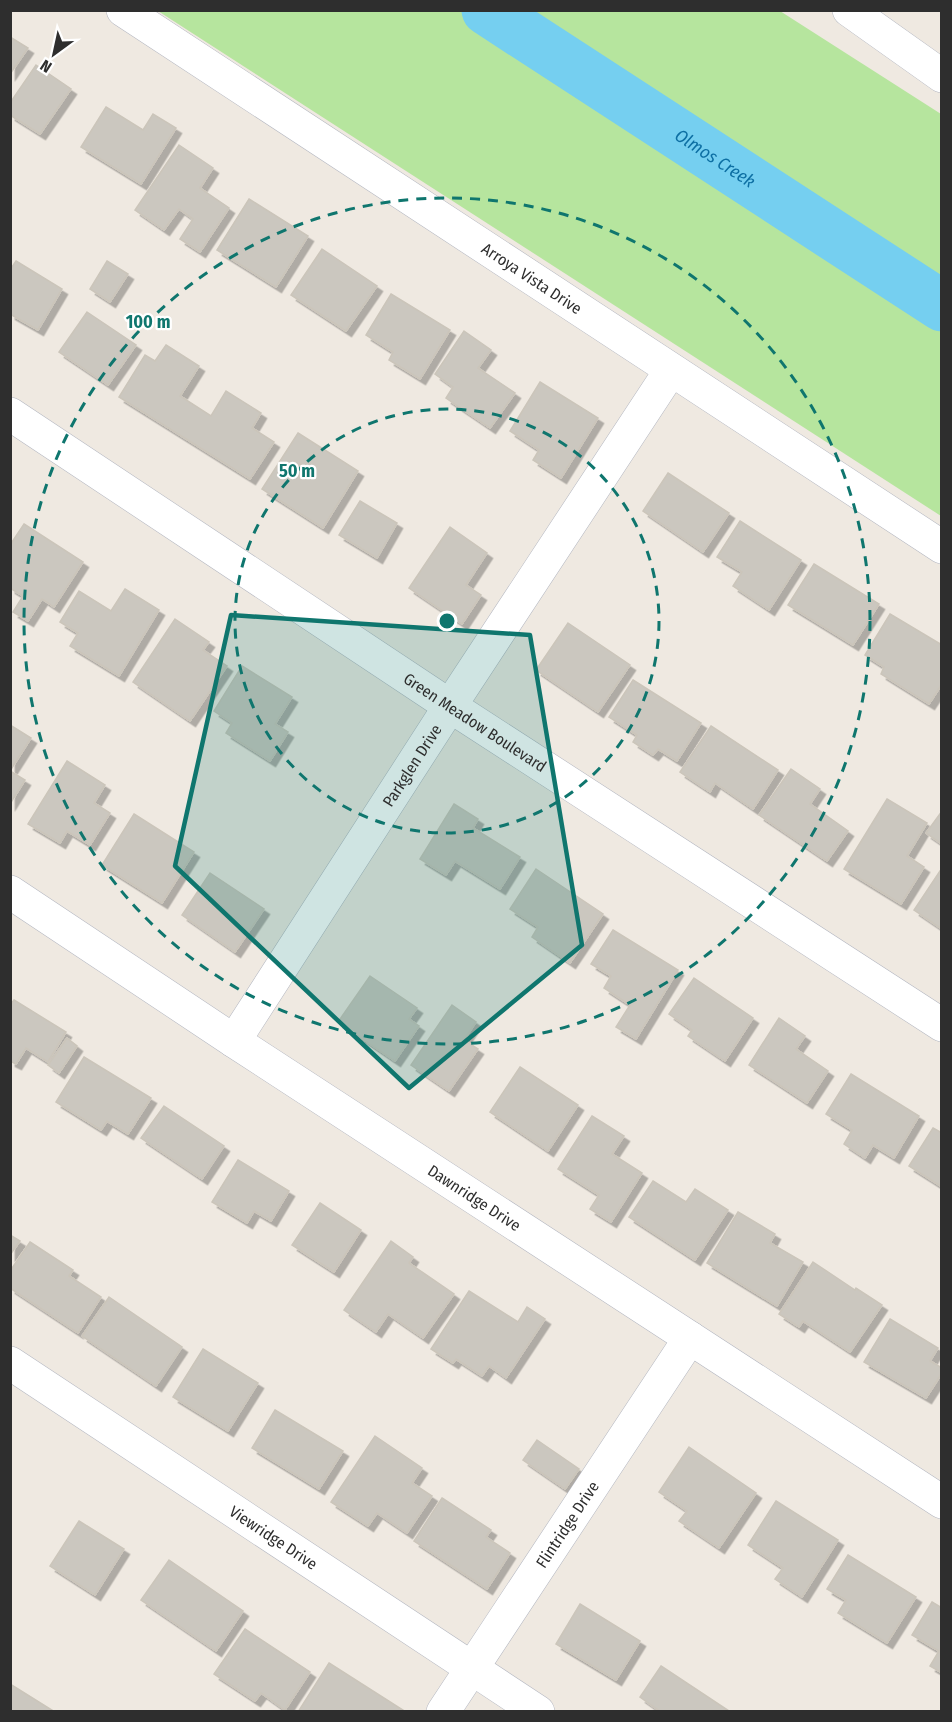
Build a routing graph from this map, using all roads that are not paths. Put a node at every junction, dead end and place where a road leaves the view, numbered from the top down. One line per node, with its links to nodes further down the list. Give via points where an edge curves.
1 (123, 10): 4 (street, Arroya Vista Drive)
2 (849, 10): 3 (street)
3 (942, 76)
4 (671, 370): 6 (street, Arroya Vista Drive); 7 (street, Parkglen Drive)
5 (10, 414): 7 (street, Green Meadow Boulevard)
6 (942, 547)
7 (450, 706): 9 (street, Green Meadow Boulevard); 10 (street, Parkglen Drive)
8 (10, 892): 10 (street, Dawnridge Drive)
9 (942, 1025)
10 (234, 1041): 11 (street, Dawnridge Drive)
11 (690, 1338): 13 (street, Dawnridge Drive); 14 (street, Flintridge Drive)
12 (10, 1362): 14 (street, Viewridge Drive)
13 (942, 1502)
14 (471, 1668): 15 (street, Flintridge Drive); 16 (street, Viewridge Drive)
15 (443, 1712)
16 (538, 1712)

